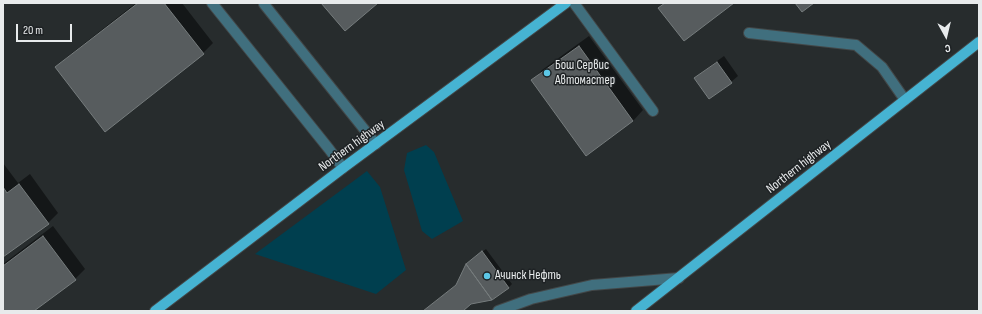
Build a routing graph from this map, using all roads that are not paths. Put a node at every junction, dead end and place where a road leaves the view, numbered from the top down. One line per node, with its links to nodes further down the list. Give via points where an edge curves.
1 (212, 3): 9 (lane)
2 (567, 3): 7 (lane); 8 (main road, Northern highway)
3 (264, 4): 8 (lane)
4 (749, 33): 6 (lane, via 856,45 882,67)
5 (979, 42): 6 (main road, Northern highway)
6 (905, 100): 10 (main road, Northern highway)
7 (653, 111)
8 (376, 144): 9 (main road, Northern highway)
9 (343, 168): 11 (main road, Northern highway)
10 (679, 278): 12 (lane, via 592,285 531,299); 13 (main road, Northern highway)
11 (156, 311)
12 (498, 311)
13 (636, 311)

